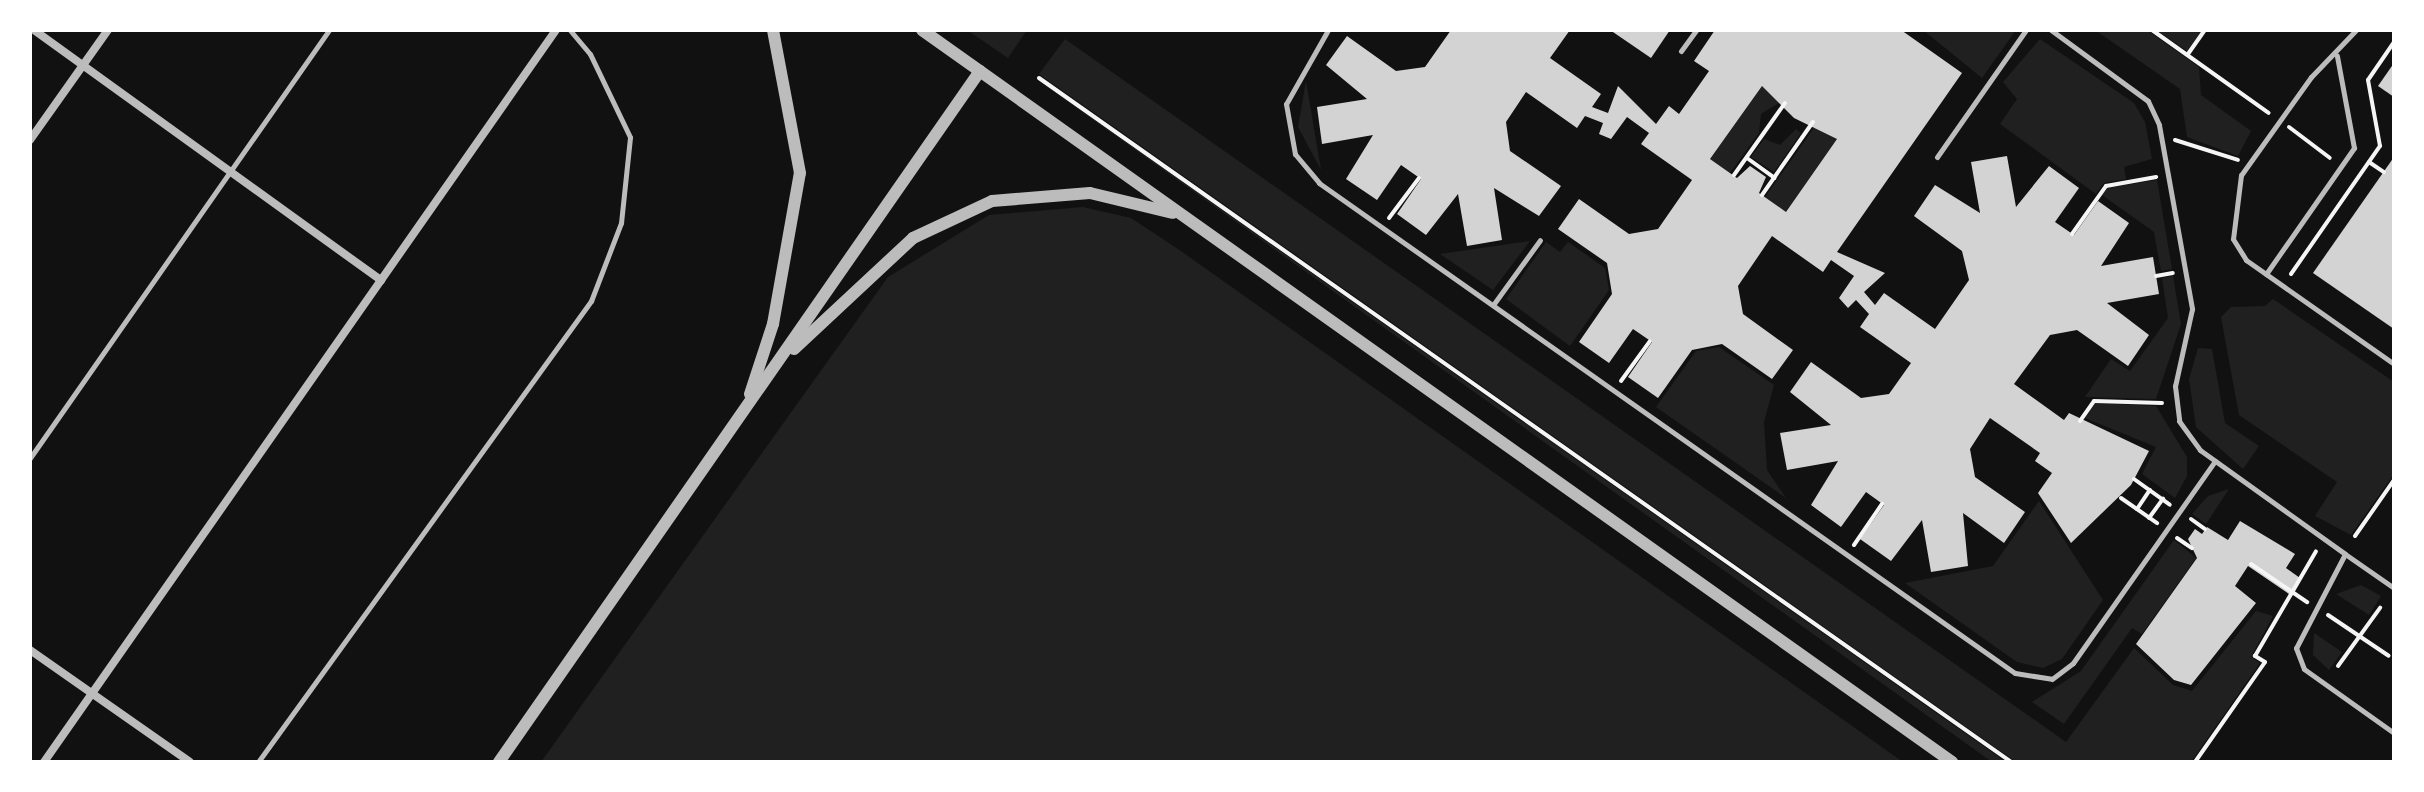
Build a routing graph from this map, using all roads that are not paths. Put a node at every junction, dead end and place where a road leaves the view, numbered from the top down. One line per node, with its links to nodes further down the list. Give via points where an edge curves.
1 (34, 30): 15 (street)
2 (108, 30): 15 (street)
3 (329, 30): 19 (lane)
4 (556, 30): 23 (street)
5 (570, 30): 37 (lane, via 590,54 630,137 621,223 591,301)
6 (773, 30): 27 (street, via 800,173 773,324)
7 (922, 30): 16 (street)
8 (1328, 30): 24 (lane, via 1290,90 1290,137 1319,183)
9 (1696, 30): 13 (lane)
10 (2026, 30): 18 (lane)
11 (2051, 30): 29 (lane, via 2148,101 2161,136 2192,323 2174,403 2189,437)
12 (2356, 30): 14 (lane)
13 (1681, 51)
14 (2337, 56): 22 (lane, via 2354,148); 22 (lane, via 2311,77 2234,189 2233,239)
15 (84, 65): 17 (street); 19 (street)
16 (980, 71): 20 (street); 26 (street)
17 (30, 140)
18 (1937, 157)
19 (230, 171): 23 (street); 28 (lane)
20 (1179, 215): 26 (street, via 1090,193 992,201 913,238); 39 (street)
21 (1540, 240): 24 (lane)
22 (2266, 274): 25 (lane)
23 (381, 280): 33 (street)
24 (1493, 305): 29 (lane, via 2015,673 2052,679 2073,663)
25 (2394, 364)
26 (765, 380): 27 (street)
27 (744, 410): 38 (street)
28 (30, 458)
29 (2215, 461): 30 (lane)
30 (2345, 554): 31 (lane); 34 (lane, via 2298,636 2298,661)
31 (2394, 588)
32 (30, 650): 33 (street)
33 (92, 694): 35 (street); 36 (street)
34 (2394, 733)
35 (44, 762)
36 (190, 762)
37 (258, 762)
38 (499, 762)
39 (1952, 762)

